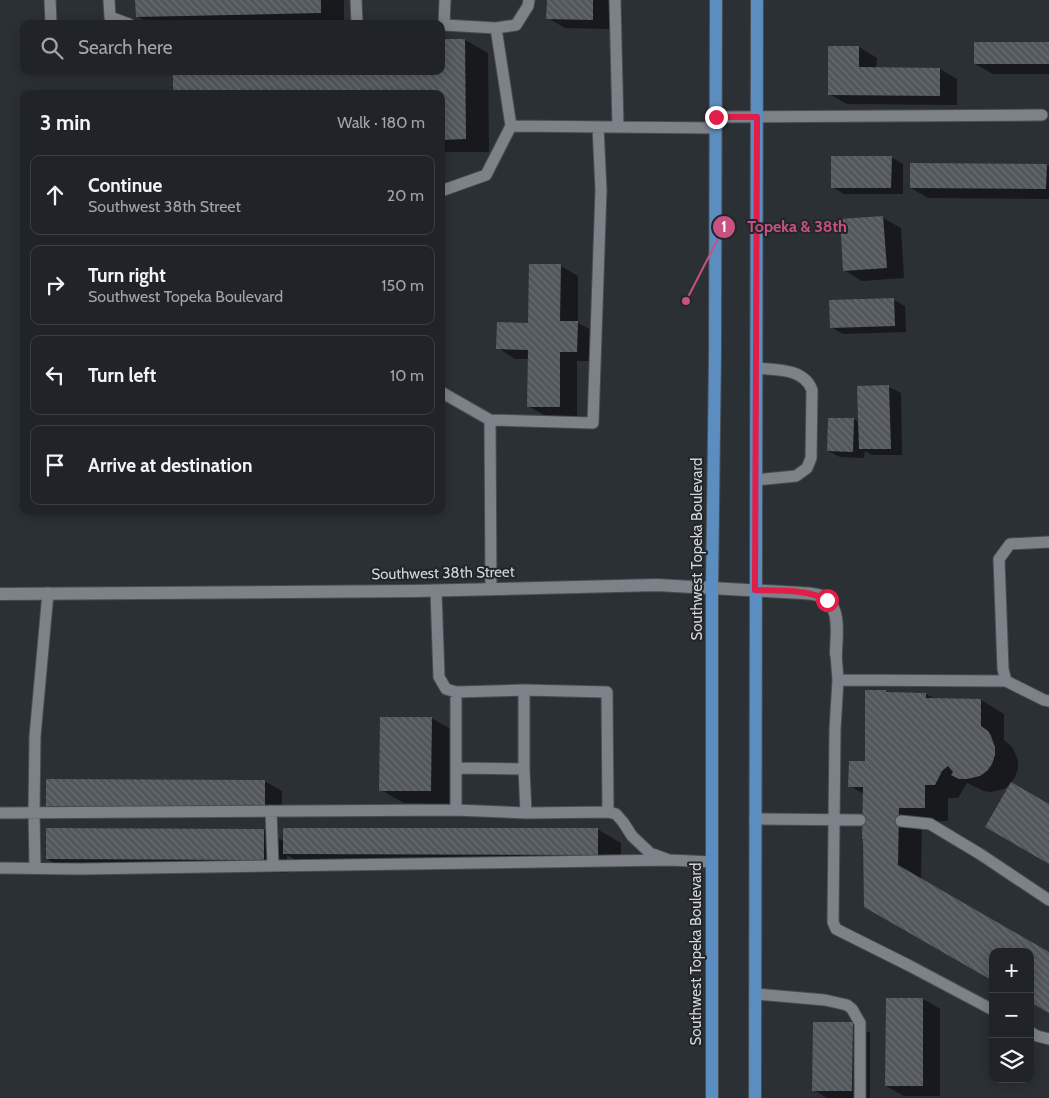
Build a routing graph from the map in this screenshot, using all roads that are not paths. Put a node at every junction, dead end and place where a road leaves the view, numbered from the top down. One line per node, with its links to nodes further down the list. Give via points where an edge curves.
1 (50, 0): 9 (lane)
2 (109, 0): 10 (lane, via 110,17)
3 (356, 0): 11 (lane)
4 (445, 0): 12 (lane)
5 (528, 0): 14 (lane, via 528,6 516,24)
6 (615, 0): 20 (lane)
7 (716, 0): 17 (main road, Southwest Topeka Boulevard)
8 (758, 0): 16 (main road)
9 (51, 20)
10 (118, 20)
11 (357, 20)
12 (444, 20)
13 (445, 25): 14 (lane)
14 (496, 28): 18 (lane)
15 (1042, 115): 16 (lane)
16 (757, 117): 17 (lane); 22 (main road)
17 (716, 122): 20 (lane); 27 (main road, Southwest Topeka Boulevard)
18 (511, 126): 19 (lane); 21 (lane, via 486,175)
19 (598, 127): 20 (lane); 24 (lane, via 601,190 593,423)
20 (618, 127)
21 (445, 190)
22 (756, 368): 25 (main road); 25 (lane, via 794,373 805,378 812,390 811,458 807,468 796,476)
23 (445, 394): 24 (lane)
24 (490, 420): 28 (lane)
25 (756, 480): 30 (main road)
26 (1049, 542): 35 (lane, via 1010,544 999,559)
27 (712, 588): 28 (street, Southwest 38th Street, via 657,584); 30 (street, Southwest 38th Street); 52 (main road, Southwest Topeka Boulevard)
28 (491, 589): 29 (street, Southwest 38th Street)
29 (436, 590): 31 (street, Southwest 38th Street); 37 (lane, via 440,677 446,689)
30 (755, 590): 33 (street, Southwest 38th Street, via 819,595 827,600 836,617); 47 (main road)
31 (48, 593): 32 (street, Southwest 38th Street); 45 (lane, via 35,736)
32 (0, 594)
33 (836, 654): 34 (lane)
34 (838, 680): 35 (lane); 48 (lane)
35 (1006, 681): 38 (lane)
36 (524, 690): 37 (lane); 40 (lane); 43 (lane, via 607,692)
37 (456, 692): 39 (lane)
38 (1049, 701)
39 (456, 768): 40 (lane); 41 (lane)
40 (524, 768): 46 (lane)
41 (456, 810): 42 (lane); 46 (lane)
42 (271, 811): 45 (lane); 53 (lane)
43 (608, 812): 46 (lane); 51 (lane, via 616,814 650,853)
44 (0, 813): 45 (lane)
45 (34, 813): 55 (lane)
46 (526, 813)
47 (754, 819): 48 (lane); 57 (main road)
48 (834, 819): 49 (lane); 58 (lane, via 833,922 836,929)
49 (860, 820)
50 (901, 821): 56 (lane, via 930,824)
51 (669, 860): 52 (lane); 53 (lane)
52 (712, 862): 61 (main road, Southwest Topeka Boulevard)
53 (272, 865): 55 (lane)
54 (0, 868): 55 (lane)
55 (35, 868)
56 (1049, 900)
57 (754, 994): 62 (main road); 63 (lane, via 825,1000 852,1009 860,1023)
58 (989, 1008)
59 (1034, 1034): 60 (lane)
60 (1049, 1039)
61 (712, 1098)
62 (754, 1098)
63 (860, 1098)

